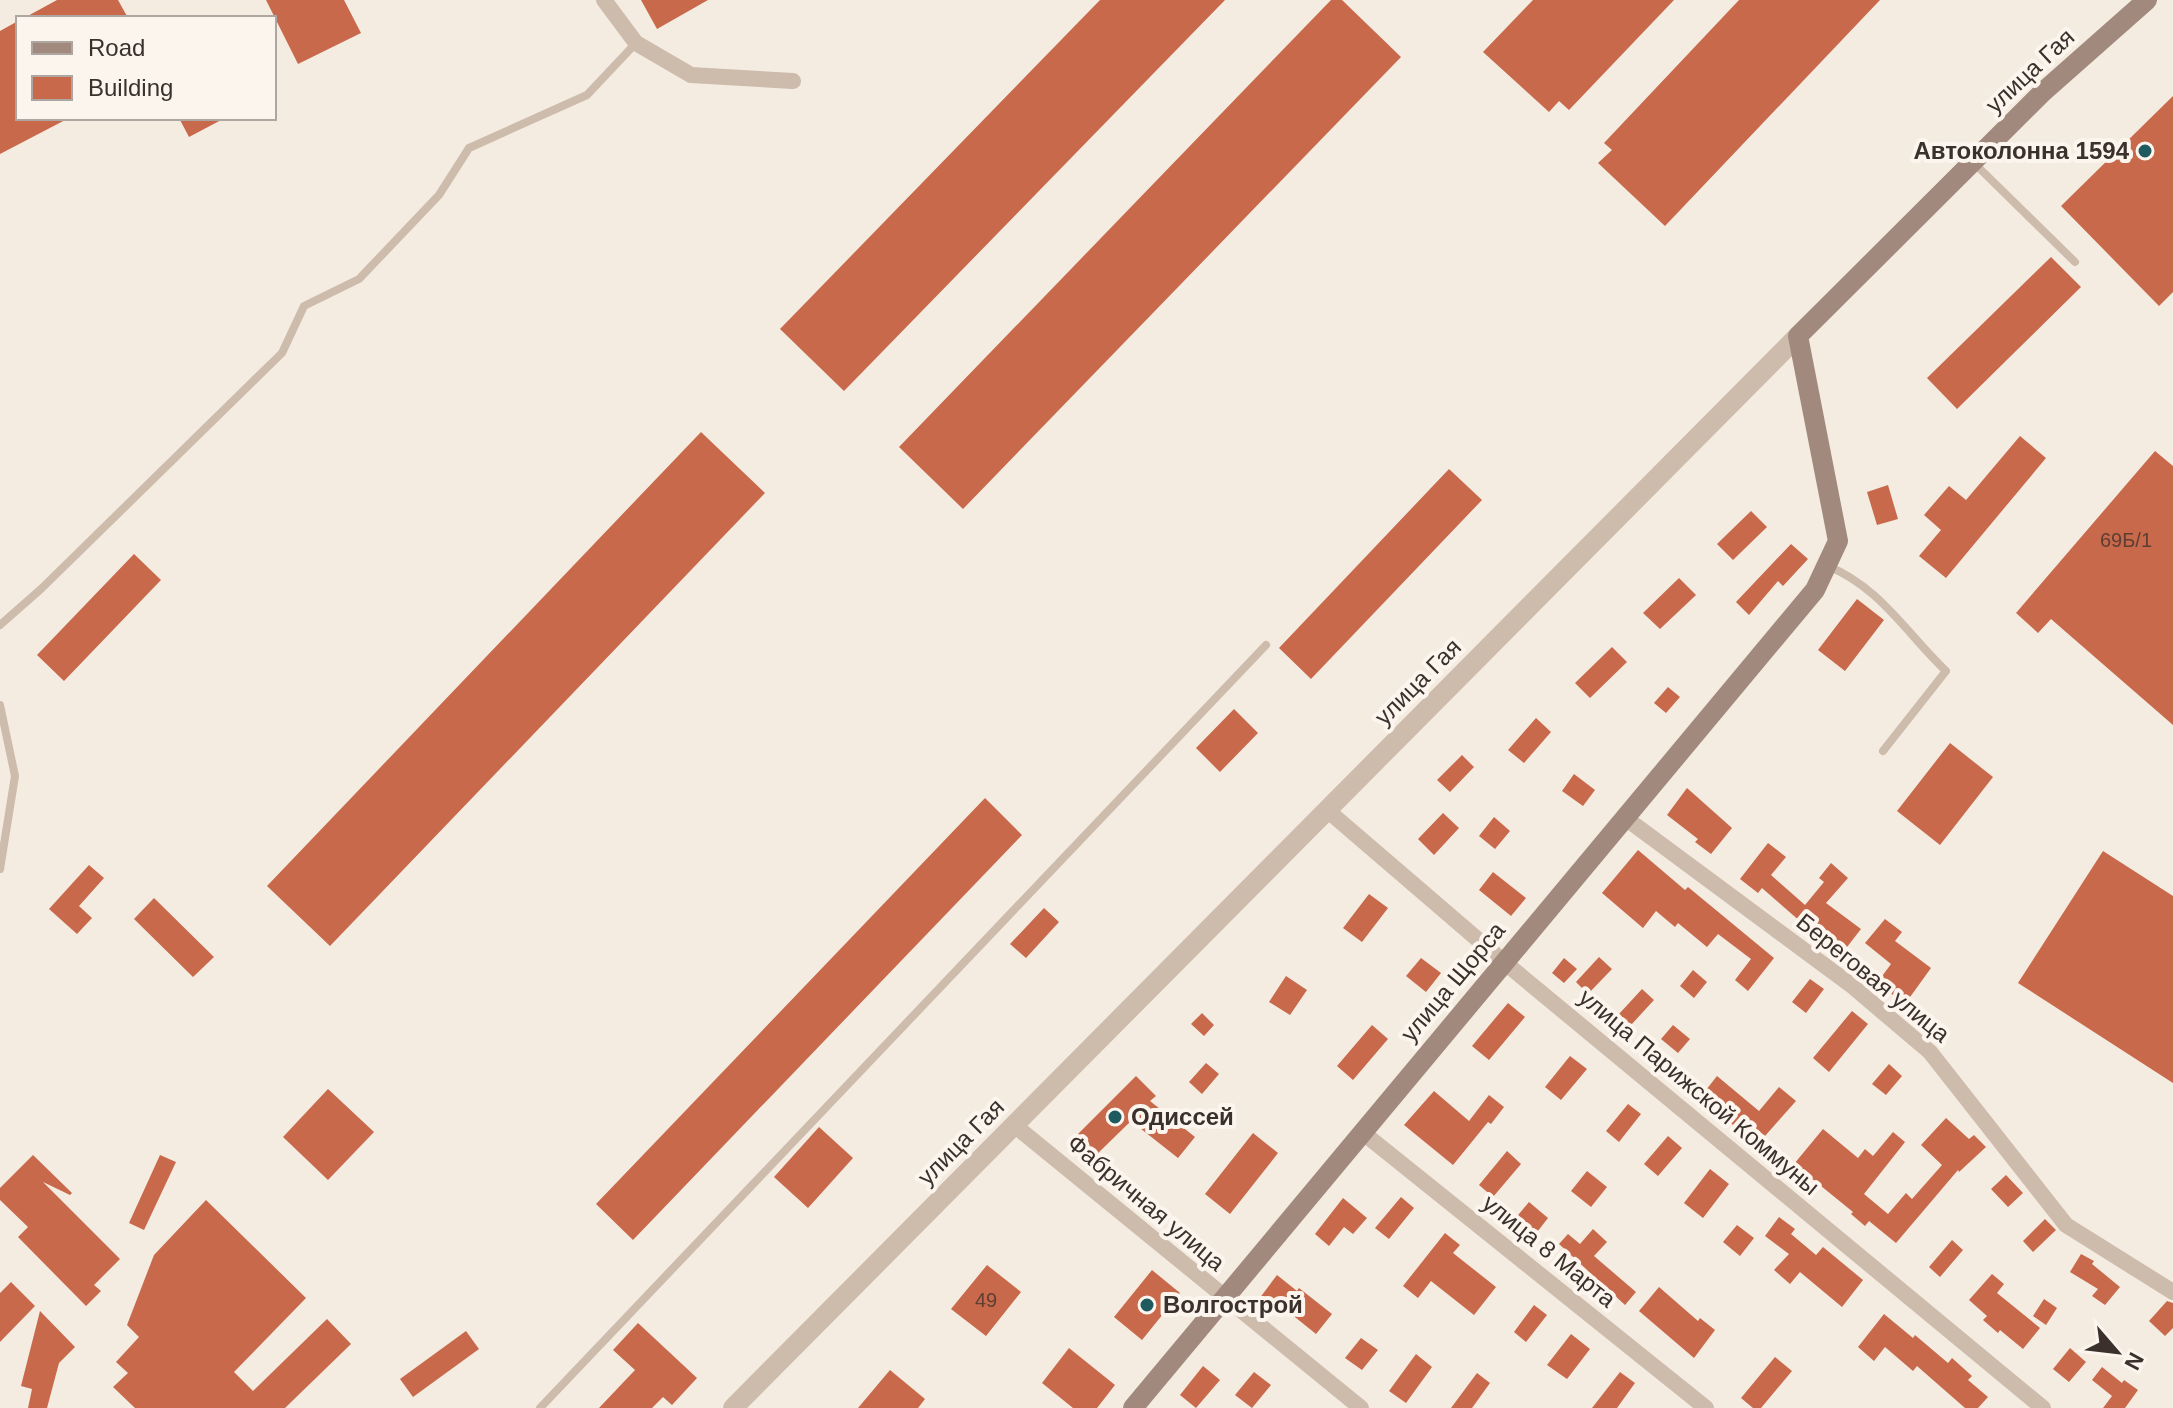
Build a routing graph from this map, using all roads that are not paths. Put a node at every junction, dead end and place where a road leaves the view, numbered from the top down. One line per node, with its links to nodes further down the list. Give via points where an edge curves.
1 (604, 0): 3 (street)
2 (2147, 0): 5 (main road, улица Гая)
3 (636, 43): 4 (street, via 691,75); 9 (lane, via 587,95 469,148 439,195 359,279 304,306 282,353)
4 (793, 81)
5 (1973, 162): 6 (lane); 7 (main road, улица Гая)
6 (2075, 262)
7 (1798, 336): 8 (main road, улица Щорса, via 1838,541); 13 (street, улица Гая)
8 (1826, 566): 12 (lane, via 1846,573 1897,615 1946,671); 14 (main road, улица Щорса, via 1815,590)
9 (0, 625)
10 (1266, 645): 21 (lane)
11 (0, 705): 15 (lane, via 15,776)
12 (1883, 751)
13 (1327, 810): 16 (street, улица Парижской Коммуны); 17 (street, улица Гая)
14 (1624, 817): 16 (main road, улица Щорса); 19 (street, Береговая улица, via 1851,985 1930,1052 2066,1225)
15 (0, 869)
16 (1504, 962): 18 (main road, улица Щорса); 26 (street, улица Парижской Коммуны)
17 (1014, 1125): 20 (street, Фабричная улица); 22 (street, улица Гая)
18 (1362, 1132): 20 (main road, улица Щорса); 25 (street, улица 8 Марта)
19 (2173, 1292)
20 (1223, 1298): 23 (main road, улица Щорса); 24 (street, Фабричная улица)
21 (540, 1408)
22 (733, 1408)
23 (1133, 1408)
24 (1361, 1408)
25 (1706, 1408)
26 (2043, 1408)

